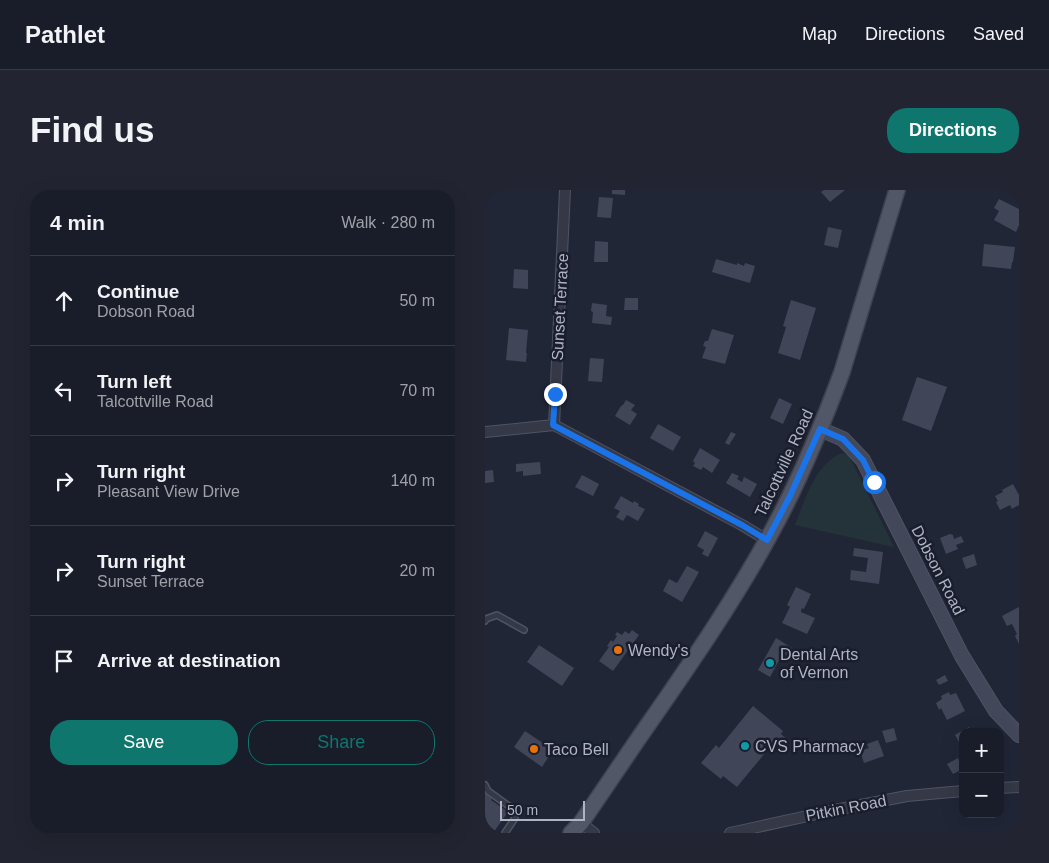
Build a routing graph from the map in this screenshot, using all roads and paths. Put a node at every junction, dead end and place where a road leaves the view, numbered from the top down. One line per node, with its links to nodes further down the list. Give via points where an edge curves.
1 (565, 190): 3 (street, Sunset Terrace)
2 (897, 190): 4 (main road, Talcottville Road, via 842,372)
3 (553, 425): 5 (street); 6 (street)
4 (820, 429): 6 (main road, Talcottville Road); 9 (street, Dobson Road, via 843,439 863,460 962,656 996,711)
5 (485, 432)
6 (767, 540): 14 (main road, Talcottville Road, via 722,616)
7 (485, 621): 8 (lane, via 497,615)
8 (524, 630)
9 (1019, 735)
10 (485, 785): 15 (lane, via 488,791 513,809 515,818)
11 (1019, 787): 12 (street)
12 (1004, 788)
13 (959, 791): 17 (street, Pitkin Road, via 907,796)
14 (577, 830): 16 (street)
15 (505, 833)
16 (594, 833)
17 (730, 833)

